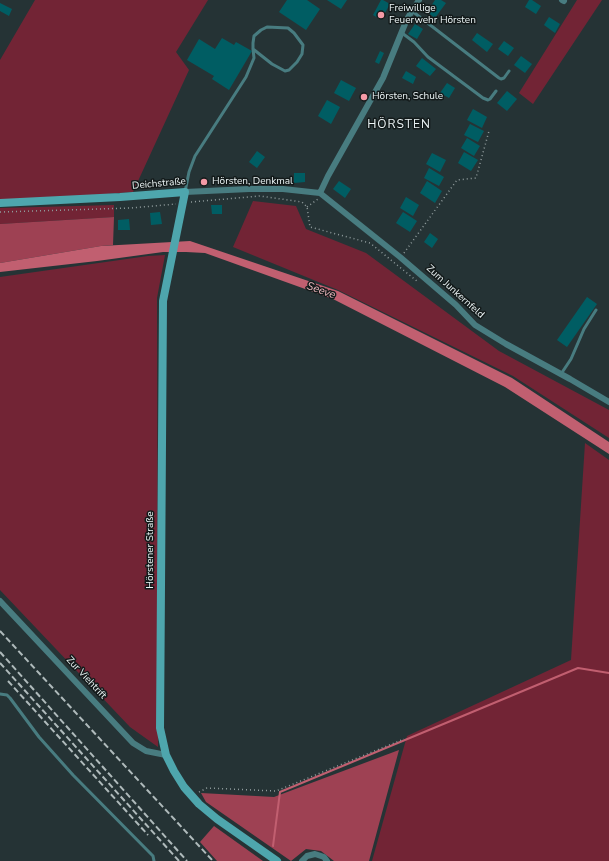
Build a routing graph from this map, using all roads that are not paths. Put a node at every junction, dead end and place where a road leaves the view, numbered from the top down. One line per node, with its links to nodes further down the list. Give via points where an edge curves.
1 (419, 0): 2 (street)
2 (412, 11): 3 (street); 5 (lane, via 499,78 506,77)
3 (402, 33): 6 (lane, via 410,37 428,57 483,98 490,99); 8 (street, via 383,78)
4 (253, 49): 4 (lane, via 254,36 261,30 267,27 288,28 300,41 302,54 292,68 285,71); 7 (lane, via 254,58 246,77 195,156 188,172)
5 (509, 71)
6 (496, 91)
7 (185, 192): 8 (street, Deichstraße, via 283,189); 9 (street, Deichstraße); 15 (street, Hörstener Straße, via 186,204 162,301 160,728)
8 (320, 193): 11 (street, Zum Junkernfeld, via 400,257 456,305 475,325)
9 (0, 203)
10 (596, 310): 11 (lane)
11 (561, 374): 12 (street, Zum Junkernfeld)
12 (609, 402)
13 (0, 601): 15 (street, Zur Viehtrift, via 133,743 146,751)
14 (0, 694): 16 (lane, via 10,698 39,737 153,856)
15 (166, 755): 17 (street, Hörstener Straße, via 184,787 198,804)
16 (154, 861)
17 (277, 861)
18 (302, 861): 19 (street, via 307,856 315,854)
19 (327, 861)

